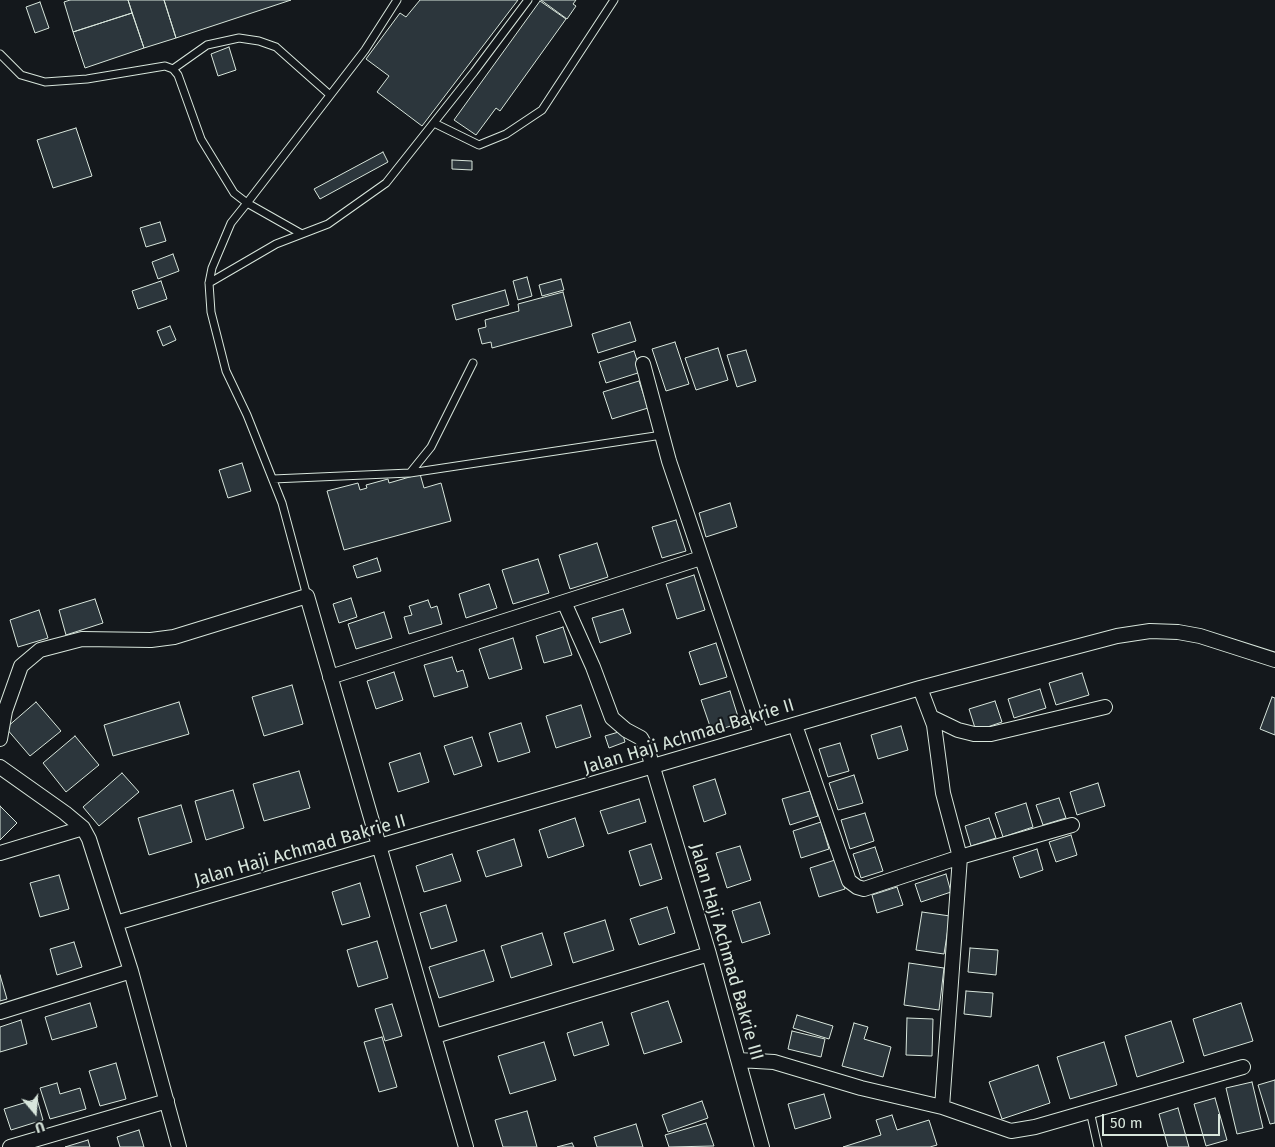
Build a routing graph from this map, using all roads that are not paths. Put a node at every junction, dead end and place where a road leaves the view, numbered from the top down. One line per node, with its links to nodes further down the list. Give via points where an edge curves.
1 (397, 0): 6 (lane, via 365,50)
2 (528, 0): 7 (lane)
3 (614, 0): 7 (lane, via 542,110 506,134 479,145)
4 (0, 54): 5 (lane, via 21,75 45,82 87,79 165,66)
5 (173, 69): 6 (lane, via 190,55 214,43 239,38 259,41 276,47); 8 (lane, via 201,139 234,193)
6 (330, 95): 8 (lane)
7 (434, 123): 9 (lane, via 386,183 328,224)
8 (247, 203): 9 (lane); 10 (lane, via 231,223)
9 (300, 233): 10 (lane)
10 (209, 283): 15 (lane, via 211,312 226,371)
11 (473, 363): 14 (lane, via 431,447)
12 (644, 364): 13 (street)
13 (662, 434): 14 (lane); 16 (street)
14 (410, 473): 15 (lane)
15 (273, 479): 17 (lane)
16 (701, 558): 18 (street); 25 (street)
17 (307, 596): 20 (street); 26 (street, via 174,637 82,639 40,650 21,666 5,711)
18 (564, 602): 20 (street); 28 (street, Jalan Haji Achmad Bakrie III, via 612,718 641,738)
19 (1275, 660): 21 (street, Jalan Haji Achmad Bakrie II, via 1200,636 1150,631 1117,636)
20 (330, 677): 31 (street)
21 (920, 688): 23 (street); 24 (street, Jalan Haji Achmad Bakrie II)
22 (1106, 707): 23 (street, via 991,734 958,730)
23 (931, 717): 33 (street, via 943,794)
24 (795, 725): 25 (street, Jalan Haji Achmad Bakrie II); 33 (street, via 849,881 864,889)
25 (761, 734): 28 (street, Jalan Haji Achmad Bakrie II)
26 (0, 739)
27 (0, 767): 30 (street)
28 (652, 768): 31 (street, Jalan Haji Achmad Bakrie II); 35 (street, Jalan Haji Achmad Bakrie III)
29 (1072, 825): 33 (street)
30 (83, 828): 32 (street); 34 (street, via 94,852)
31 (381, 847): 34 (street, Jalan Haji Achmad Bakrie II); 38 (street)
32 (0, 853)
33 (960, 857): 42 (street)
34 (116, 923): 36 (street)
35 (709, 954): 38 (street); 39 (street, Jalan Haji Achmad Bakrie III)
36 (131, 971): 37 (street); 41 (street)
37 (0, 1012)
38 (435, 1036): 46 (street)
39 (738, 1060): 42 (street, via 774,1062 860,1088); 47 (street, Jalan Haji Achmad Bakrie III)
40 (1243, 1067): 43 (street)
41 (167, 1101): 44 (street); 45 (street)
42 (942, 1107): 43 (street, via 1011,1131)
43 (1090, 1112): 48 (lane)
44 (10, 1147)
45 (179, 1147)
46 (466, 1147)
47 (762, 1147)
48 (1098, 1147)

